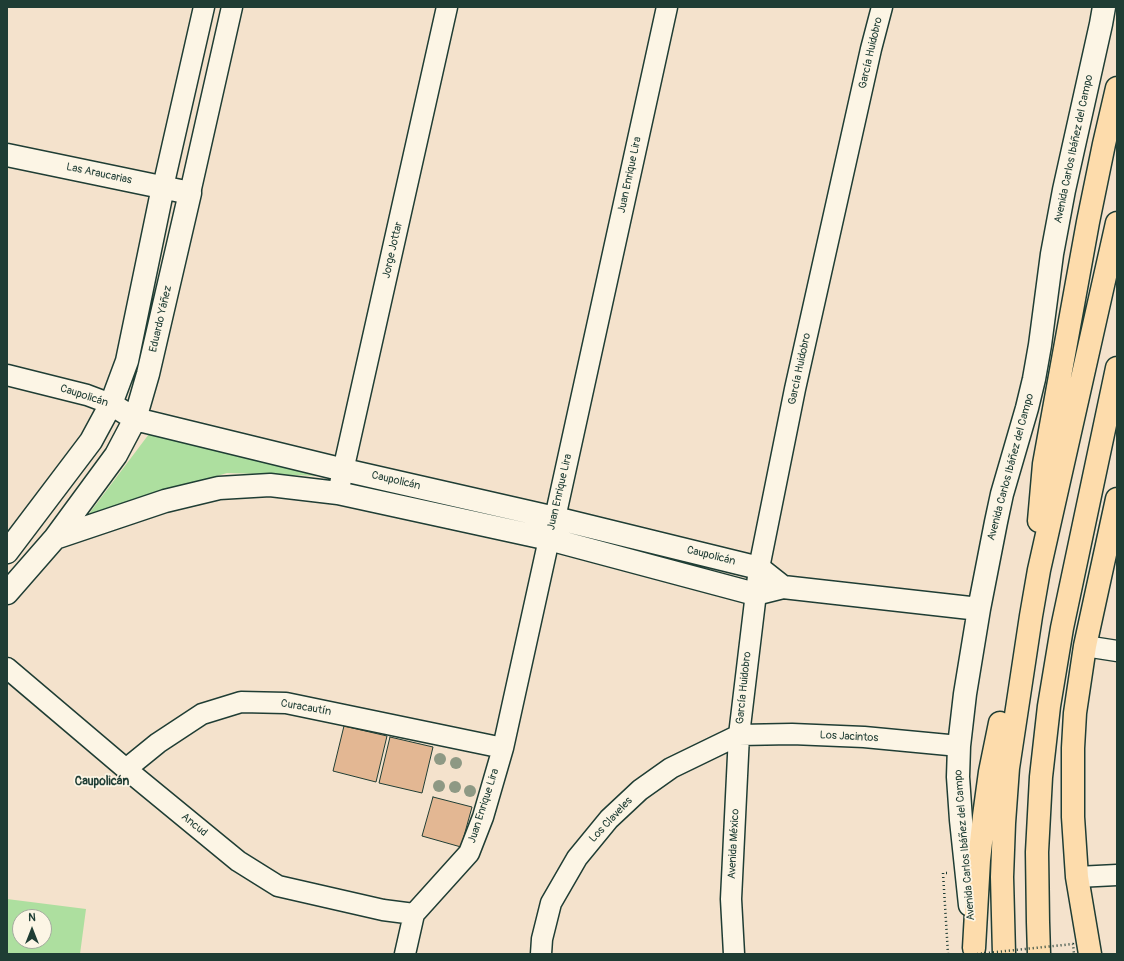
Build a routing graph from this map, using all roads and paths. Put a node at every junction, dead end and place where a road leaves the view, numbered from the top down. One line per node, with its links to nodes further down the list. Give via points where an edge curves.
1 (204, 7): 9 (street)
2 (232, 7): 10 (street, Eduardo Yáñez)
3 (447, 7): 16 (street, Jorge Jottar)
4 (667, 7): 19 (street, Juan Enrique Lira)
5 (882, 7): 23 (street, García Huidobro, via 797,381)
6 (1104, 7): 28 (street, Avenida Carlos Ibáñez del Campo, via 1064,190 1034,379 1002,494)
7 (1117, 88): 24 (main road, via 1088,222 1044,464 1038,524)
8 (7, 155): 9 (street, Las Araucarias)
9 (163, 187): 10 (street, Las Araucarias); 14 (street, via 127,361)
10 (190, 193): 15 (street, Eduardo Yáñez)
11 (1117, 223): 24 (main road)
12 (1117, 368): 45 (main road, via 1062,628 1049,706 1041,778 1037,852)
13 (7, 375): 14 (street, Caupolicán, via 87,394)
14 (110, 404): 15 (street, Caupolicán); 22 (street, via 91,441)
15 (135, 419): 16 (street, Caupolicán); 20 (street, Eduardo Yáñez, via 116,455)
16 (344, 470): 17 (street, Jorge Jottar); 19 (street, Caupolicán)
17 (338, 493): 20 (street, via 270,485 219,488 165,501); 21 (street)
18 (1117, 499): 30 (main road)
19 (555, 518): 21 (street, Juan Enrique Lira); 23 (street, Caupolicán)
20 (55, 538): 26 (street, Eduardo Yáñez)
21 (548, 539): 27 (street); 35 (street, Juan Enrique Lira)
22 (7, 552)
23 (759, 568): 25 (street, Caupolicán); 27 (street, García Huidobro)
24 (1039, 570): 29 (main road)
25 (783, 587): 27 (street); 28 (street)
26 (7, 593)
27 (755, 594): 33 (street, García Huidobro)
28 (979, 609): 34 (street, Avenida Carlos Ibáñez del Campo)
29 (1031, 616): 40 (main road, via 1003,712 990,772 979,860); 44 (main road, via 1008,768 1002,877)
30 (1085, 646): 31 (street); 38 (main road, via 1075,713 1073,748)
31 (1117, 651)
32 (7, 668): 36 (street, Ancud)
33 (739, 735): 34 (street, Los Jacintos, via 864,737); 42 (street, Los Claveles, via 671,768 640,790 609,819 577,858 551,903); 43 (street, Avenida México, via 731,899)
34 (959, 746): 40 (street, Avenida Carlos Ibáñez del Campo, via 959,796)
35 (503, 748): 36 (street, Curacautín, via 286,703 241,702 202,714 158,743); 39 (street, Juan Enrique Lira, via 469,853)
36 (126, 769): 39 (street, Ancud, via 238,861 278,886 383,910)
37 (1117, 875): 38 (street)
38 (1076, 877): 47 (main road)
39 (414, 914): 41 (street, Juan Enrique Lira)
40 (975, 952): 46 (path, bridge, via 1073,944)
41 (405, 954)
42 (541, 954)
43 (734, 954)
44 (1004, 954)
45 (1039, 954)
46 (1074, 954)
47 (1090, 954)

